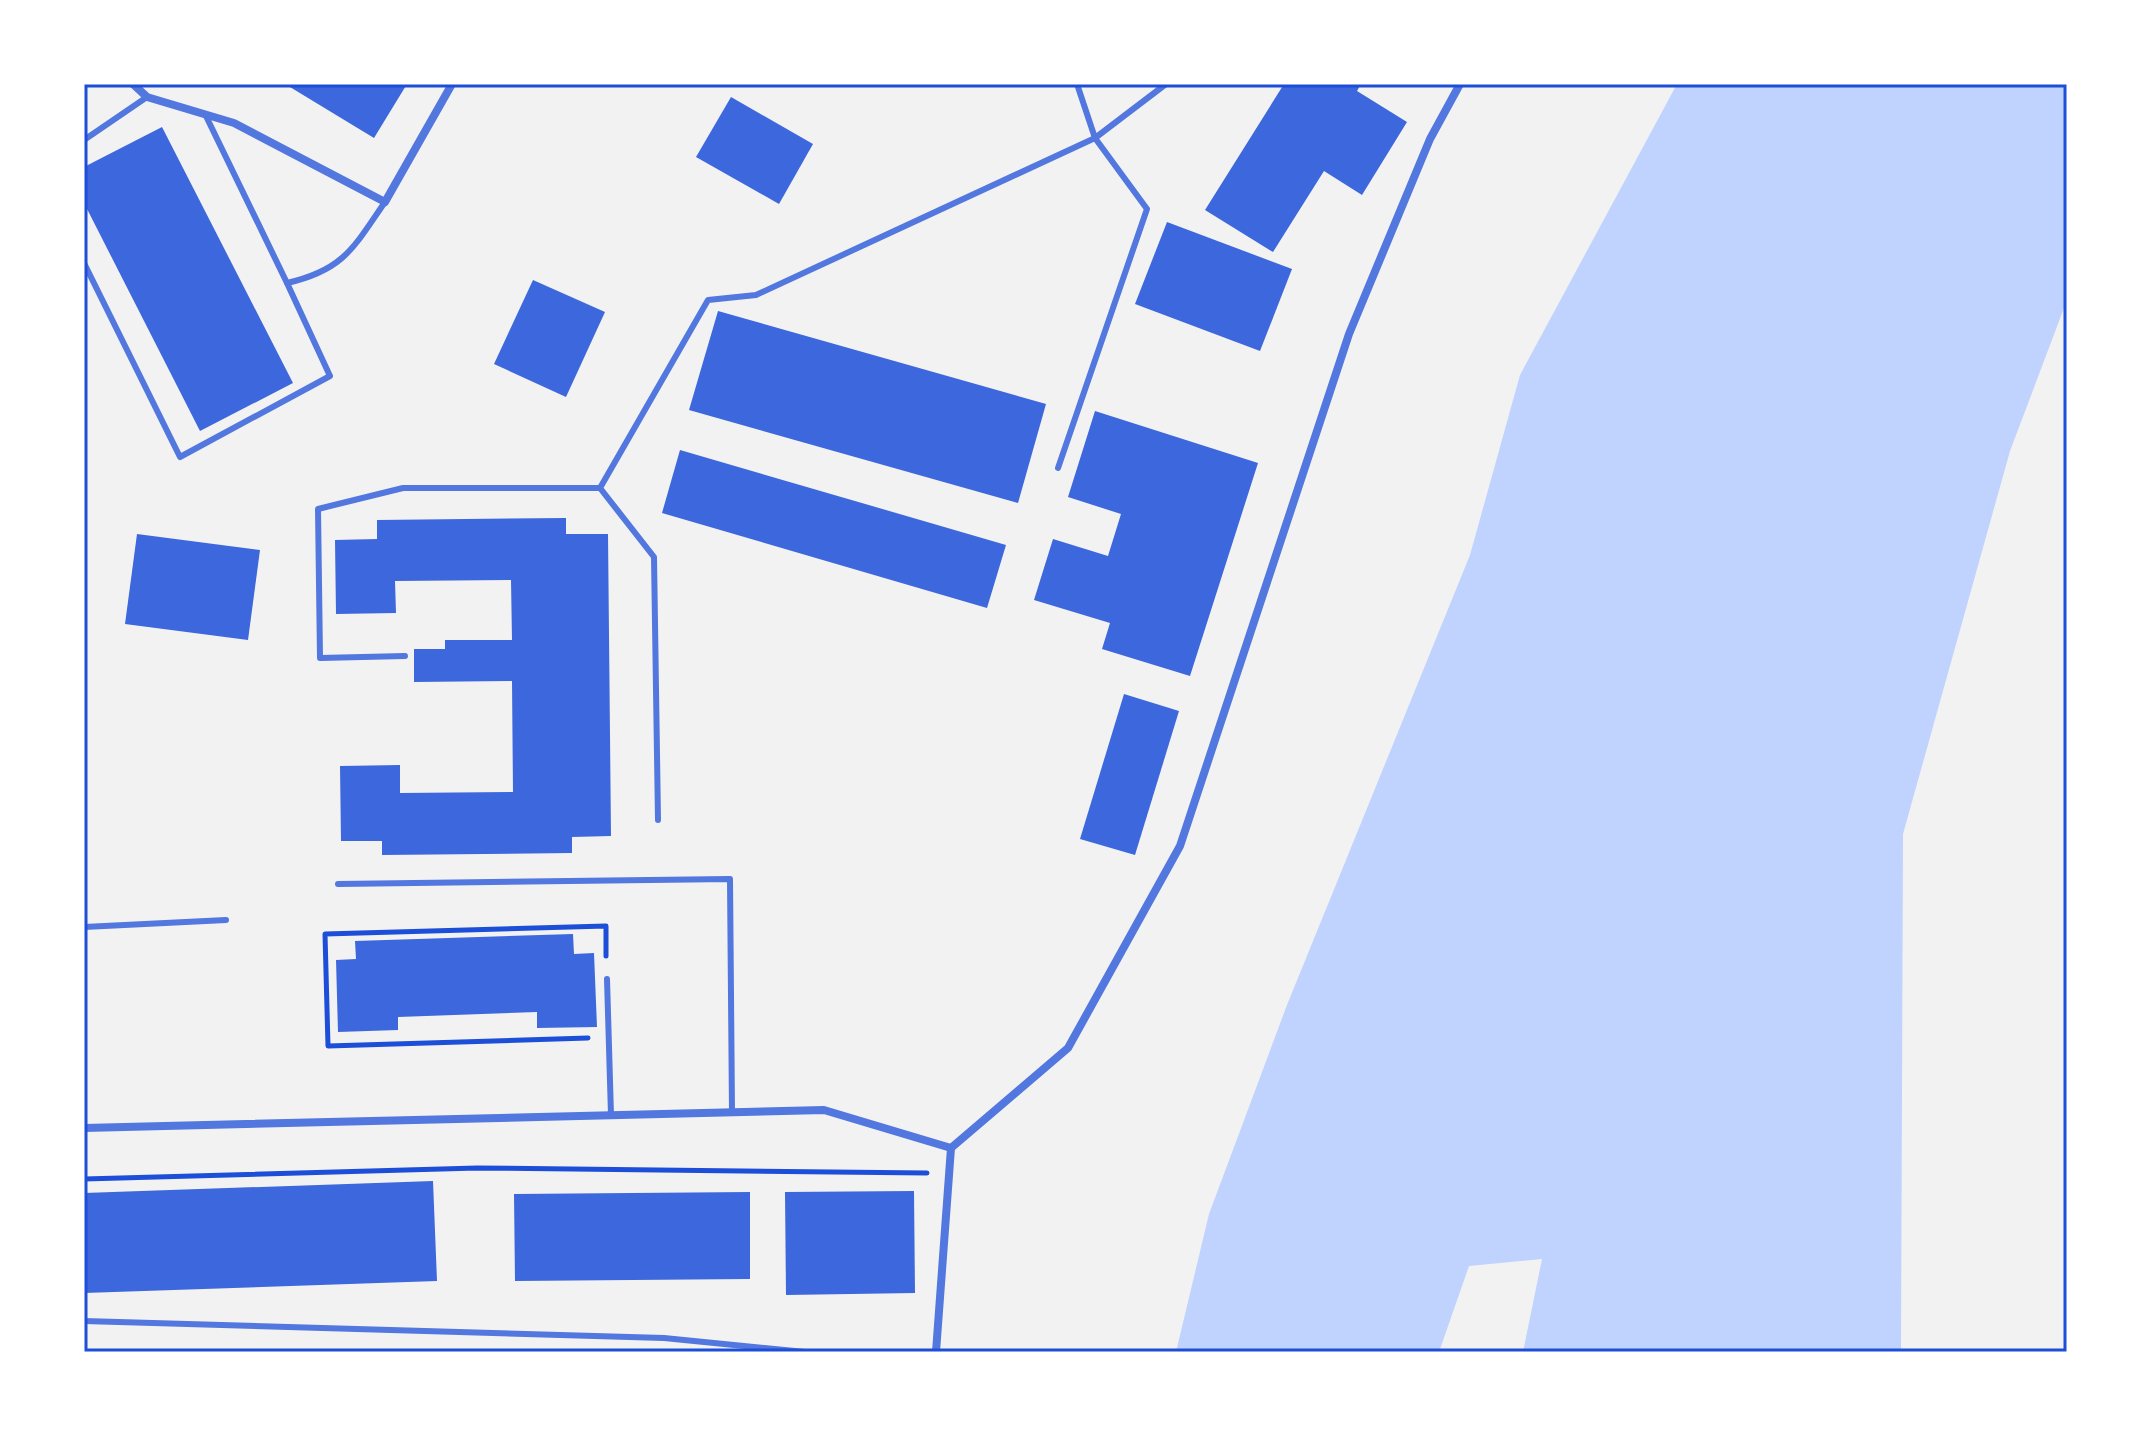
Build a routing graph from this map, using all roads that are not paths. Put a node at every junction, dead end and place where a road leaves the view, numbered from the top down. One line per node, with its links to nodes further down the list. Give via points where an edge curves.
1 (133, 84): 6 (street)
2 (452, 84): 10 (street)
3 (1077, 84): 8 (lane)
4 (1166, 84): 8 (lane)
5 (1460, 84): 24 (street, via 1430,139 1349,334 1180,846 1068,1048)
6 (147, 97): 7 (street); 9 (lane)
7 (205, 114): 10 (street, via 234,123); 12 (lane)
8 (1095, 138): 13 (lane, via 1147,209); 14 (lane, via 756,295 708,300)
9 (84, 140)
10 (385, 202): 12 (lane, via 350,253 320,276)
11 (84, 263): 12 (lane, via 180,457 330,376)
12 (287, 283)
13 (1058, 468)
14 (600, 488): 15 (lane, via 403,488 318,509 320,658); 16 (lane, via 654,557)
15 (405, 656)
16 (658, 820)
17 (338, 884): 21 (lane, via 730,879)
18 (226, 920): 19 (lane)
19 (84, 927)
20 (607, 979): 22 (lane)
21 (732, 1112): 22 (street); 24 (street, via 824,1110)
22 (611, 1115): 23 (street)
23 (84, 1128)
24 (951, 1148): 27 (street)
25 (84, 1321): 26 (lane, via 664,1338)
26 (805, 1352)
27 (936, 1352)

